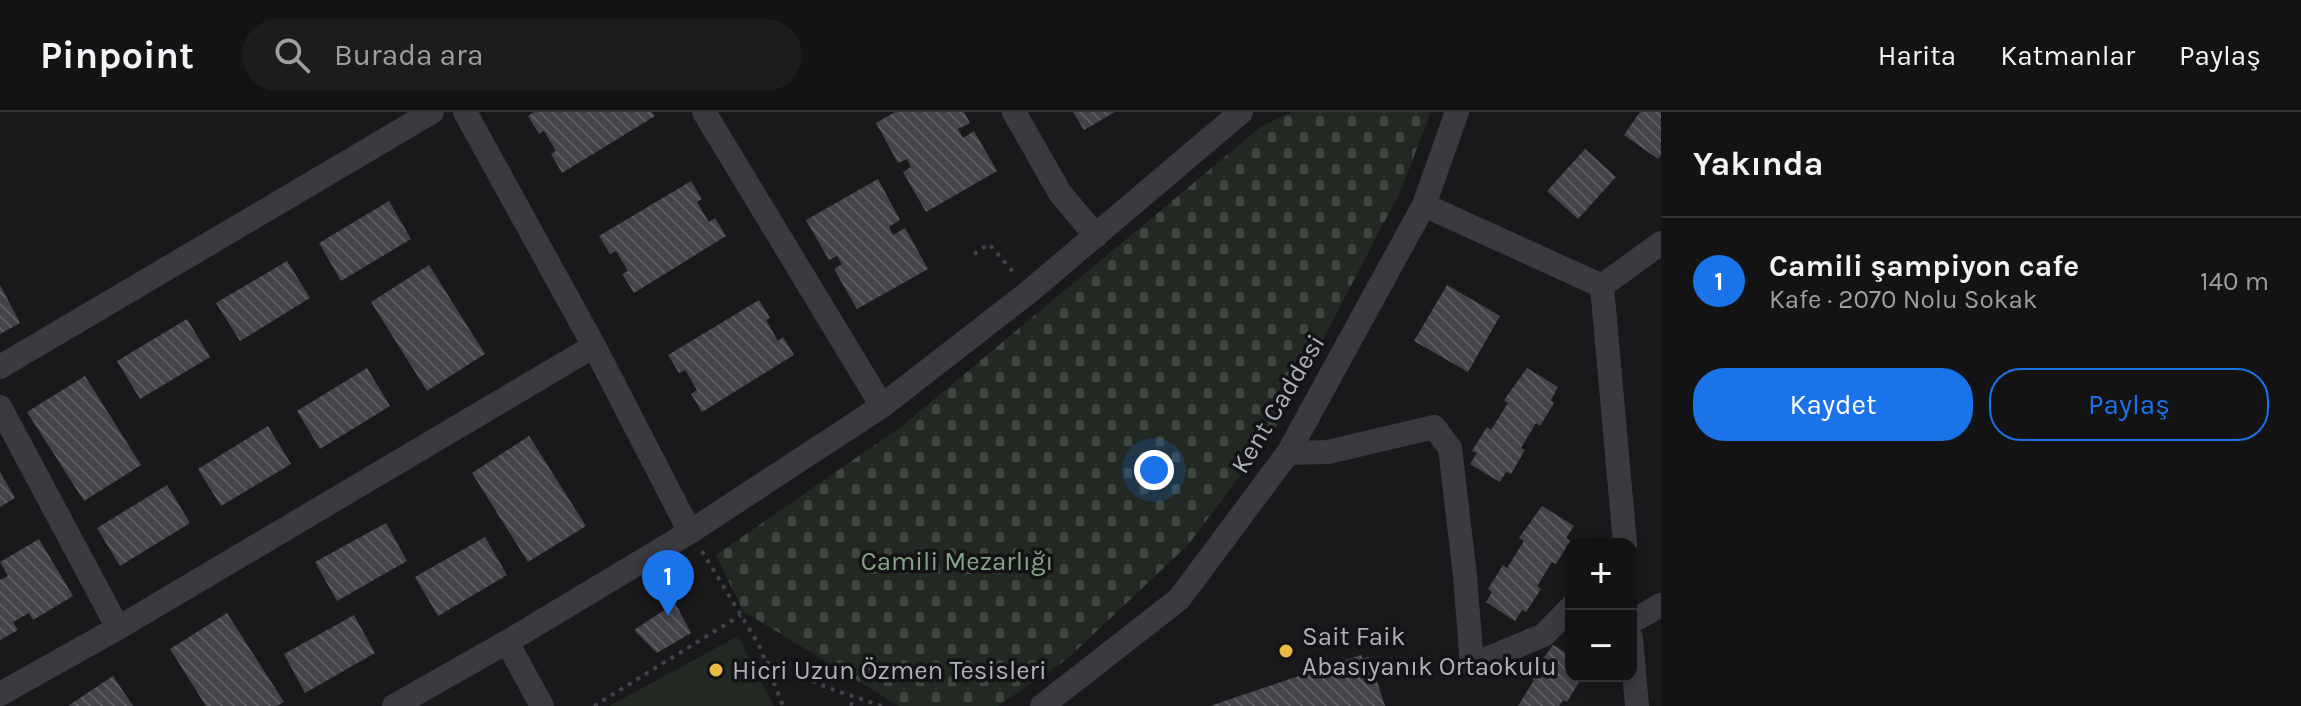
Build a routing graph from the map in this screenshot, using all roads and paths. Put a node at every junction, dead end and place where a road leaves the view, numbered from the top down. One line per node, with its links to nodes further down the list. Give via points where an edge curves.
1 (432, 112): 14 (street)
2 (465, 112): 13 (street)
3 (704, 112): 15 (street)
4 (1014, 112): 8 (street, via 1060,193)
5 (1241, 112): 8 (street)
6 (1457, 112): 7 (street, Kent Caddesi)
7 (1424, 205): 11 (street); 17 (street, Kent Caddesi)
8 (1096, 236): 12 (street)
9 (1661, 243): 11 (street)
10 (974, 254): 12 (path, via 989,244)
11 (1602, 286): 19 (street)
12 (1030, 291): 15 (street)
13 (594, 346): 18 (street); 24 (street)
14 (0, 367)
15 (882, 406): 18 (street)
16 (0, 407): 24 (street)
17 (1288, 453): 21 (street, via 1328,452 1434,427 1450,448 1472,665 1544,635); 36 (street, Kent Caddesi, via 1179,599)
18 (690, 532): 22 (path); 25 (street)
19 (1624, 538)
20 (1661, 605): 23 (street)
21 (1568, 610)
22 (741, 615): 26 (path); 32 (path)
23 (1637, 619)
24 (118, 628): 28 (street)
25 (507, 642): 30 (street); 31 (street)
26 (766, 662): 29 (path); 33 (path)
27 (1635, 682): 37 (street)
28 (0, 694)
29 (853, 697): 34 (path); 35 (path)
30 (394, 706)
31 (542, 706)
32 (594, 706)
33 (783, 706)
34 (851, 706)
35 (882, 706)
36 (1042, 706)
37 (1637, 706)

